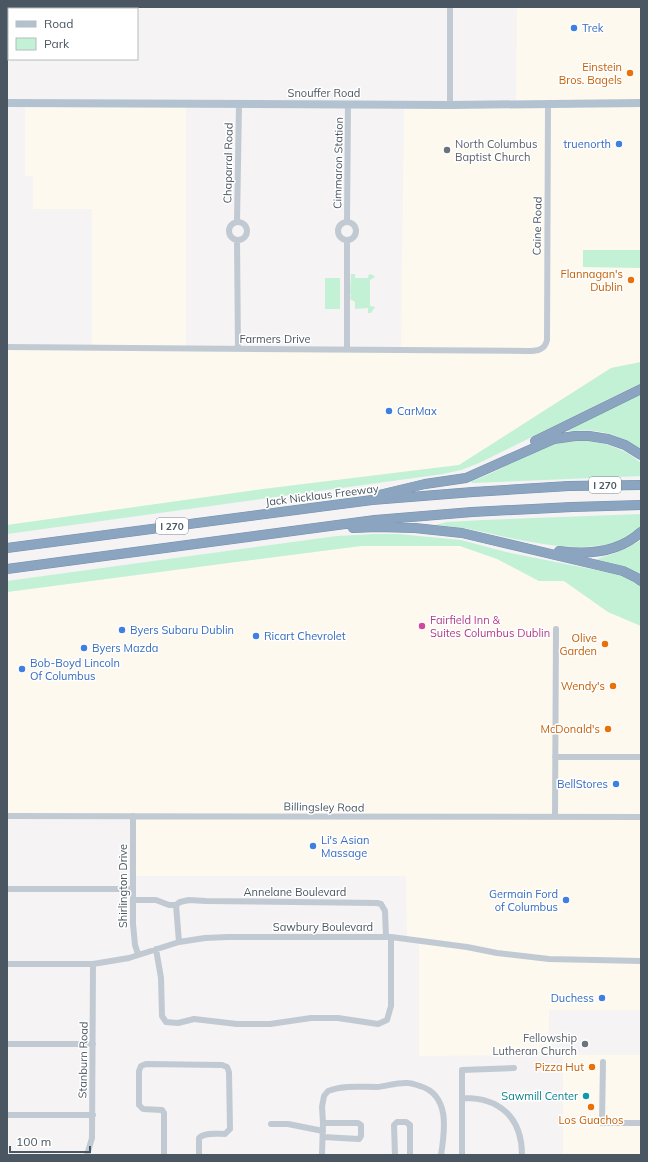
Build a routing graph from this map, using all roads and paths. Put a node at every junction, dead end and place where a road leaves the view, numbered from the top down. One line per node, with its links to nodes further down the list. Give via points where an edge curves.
1 (450, 7): 7 (street)
2 (7, 103): 5 (main road, Snouffer Road)
3 (548, 103): 4 (main road, Snouffer Road); 7 (main road, Snouffer Road); 13 (street, Caine Road, via 547,340)
4 (641, 103)
5 (239, 104): 6 (main road, Snouffer Road); 8 (street, Chaparral Road)
6 (348, 104): 7 (main road, Snouffer Road); 9 (street, Cimmaron Station)
7 (450, 105)
8 (237, 222): 10 (street, Chaparral Road, via 232,224 229,231 230,236); 10 (street, Chaparral Road, via 244,225 247,232 244,238)
9 (347, 222): 11 (street, Cimmaron Station, via 342,224 338,231 340,236); 11 (street, Cimmaron Station, via 354,225 356,231 353,237)
10 (237, 240): 14 (street, Chaparral Road)
11 (347, 240): 15 (street, Cimmaron Station)
12 (7, 347): 14 (street, Farmers Drive)
13 (543, 348): 15 (street, Farmers Drive, via 537,351)
14 (238, 349): 15 (street, Farmers Drive)
15 (347, 349)
16 (641, 389): 18 (highway, via 511,453)
17 (641, 455): 18 (highway, via 625,445 608,439 574,436 554,439)
18 (491, 467): 20 (highway, via 466,478 425,484)
19 (641, 485): 20 (highway, Jack Nicklaus Freeway / I 270, via 481,491)
20 (338, 504): 25 (highway, Jack Nicklaus Freeway / I 270)
21 (641, 506): 23 (highway, I 270, via 472,512 375,520)
22 (641, 532): 24 (highway, via 622,545 588,554)
23 (270, 533): 24 (highway, via 377,526 462,533); 26 (highway, I 270)
24 (510, 544): 27 (highway, via 623,571)
25 (7, 548)
26 (7, 569)
27 (641, 581)
28 (556, 629): 29 (street)
29 (555, 757): 30 (street); 33 (street)
30 (641, 757)
31 (7, 816): 32 (street, Billingsley Road)
32 (133, 816): 33 (street, Billingsley Road); 36 (street, Shirlington Drive)
33 (555, 817): 34 (street, Billingsley Road)
34 (641, 817)
35 (7, 889): 36 (street)
36 (133, 889): 37 (street, Shirlington Drive)
37 (133, 900): 38 (street, Annelane Boulevard, via 156,900); 42 (street, Shirlington Drive, via 133,924)
38 (176, 905): 39 (street, Annelane Boulevard, via 189,900 377,903 381,904 385,911); 40 (street)
39 (388, 937): 40 (street, Sawbury Boulevard, via 228,936); 41 (street, Annelane Boulevard, via 391,1006 386,1020 378,1024 338,1018 311,1018 270,1024 238,1024 194,1019 172,1024 166,1022 162,1016 161,978); 43 (street, Sawbury Boulevard, via 549,959)
40 (179, 942): 41 (street, Sawbury Boulevard)
41 (156, 949): 42 (street, Sawbury Boulevard)
42 (138, 954): 45 (street, Sawbury Boulevard, via 116,961)
43 (641, 961)
44 (7, 964): 45 (street, Sawbury Boulevard)
45 (93, 964): 47 (street, Stanburn Road)
46 (7, 1044): 47 (street)
47 (93, 1044): 52 (street, Stanburn Road)
48 (603, 1062): 54 (street, via 602,1123)
49 (514, 1068): 50 (street, via 462,1070)
50 (462, 1098): 64 (street); 65 (street, via 491,1102 508,1113 519,1130)
51 (7, 1115): 52 (street)
52 (93, 1115): 57 (street, Stanburn Road, via 92,1138)
53 (323, 1123): 56 (street); 56 (street, via 358,1123 360,1136 359,1139); 63 (street, via 322,1107 326,1093 331,1090 352,1086 377,1087 409,1083 432,1092 442,1108 445,1126)
54 (641, 1123)
55 (271, 1124): 56 (street, via 288,1124)
56 (323, 1134): 60 (street)
57 (87, 1155)
58 (164, 1155): 59 (street, via 164,1113 162,1110 143,1110 139,1105 141,1066 222,1065 227,1067 229,1072 230,1129 226,1134 204,1134 200,1137)
59 (199, 1155)
60 (322, 1155)
61 (395, 1155): 62 (street, via 394,1125 397,1122 406,1122 410,1125)
62 (410, 1155)
63 (441, 1155)
64 (462, 1155)
65 (522, 1155)

